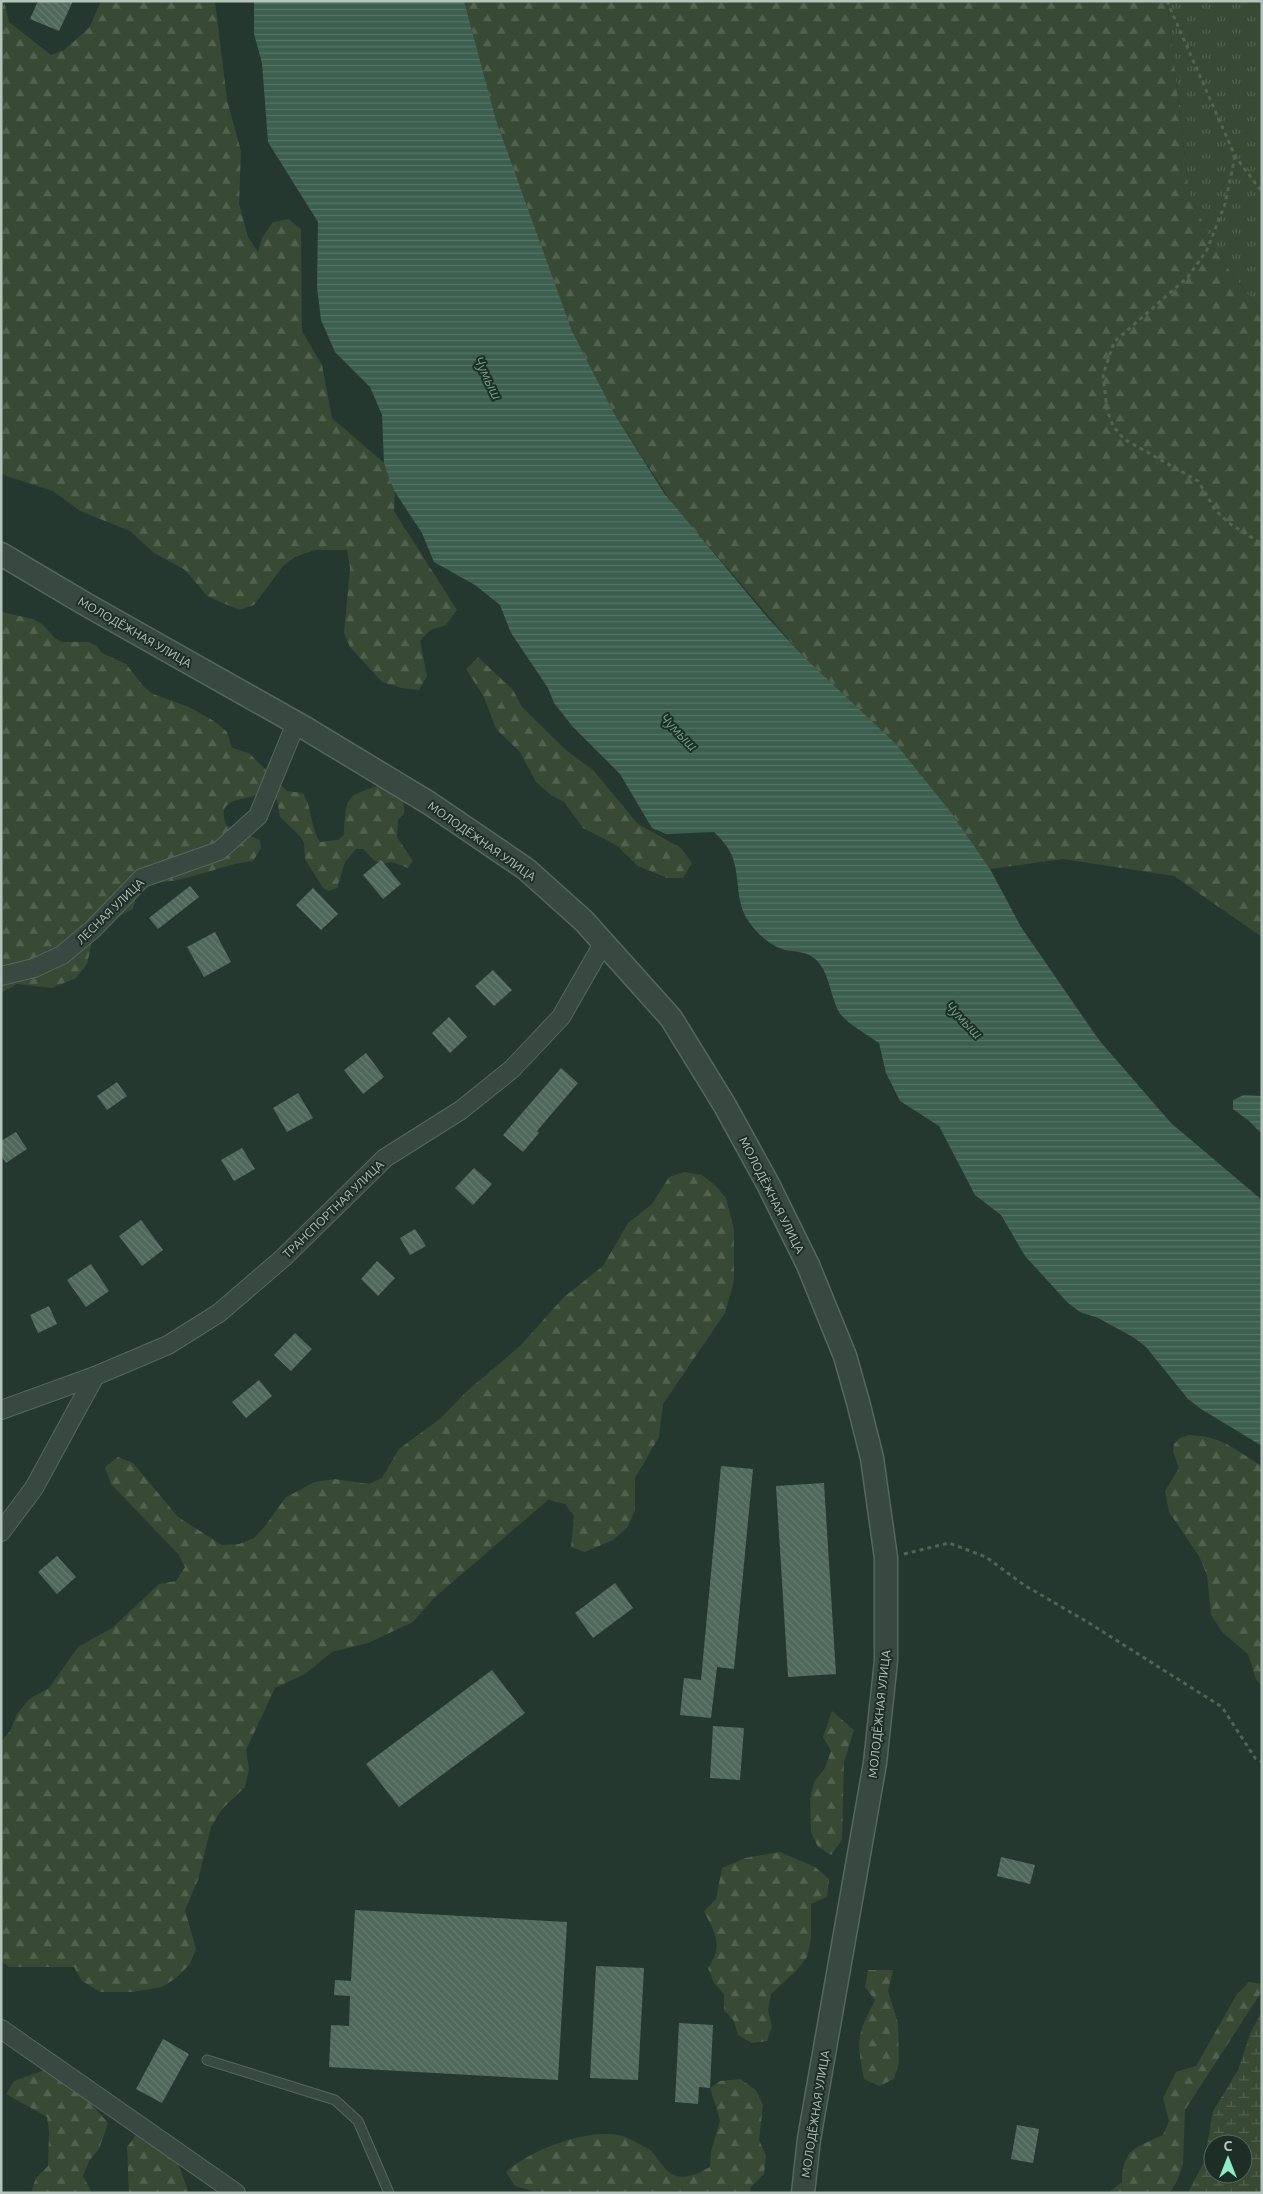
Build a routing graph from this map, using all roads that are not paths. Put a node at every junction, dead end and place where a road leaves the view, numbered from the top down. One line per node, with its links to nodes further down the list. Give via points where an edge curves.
1 (1, 554): 2 (street, МОЛОДЁЖНАЯ УЛИЦА)
2 (296, 723): 3 (street, МОЛОДЁЖНАЯ УЛИЦА, via 429,803 526,869); 4 (street, ЛЕСНАЯ УЛИЦА, via 258,816 219,851 142,878 93,929 62,955 34,968)
3 (604, 942): 5 (street, ТРАНСПОРТНАЯ УЛИЦА, via 561,1017 512,1069 461,1110 385,1158 282,1258 219,1313 168,1345); 12 (street, МОЛОДЁЖНАЯ УЛИЦА, via 671,1018 700,1062 768,1184 808,1265 845,1356 872,1458 886,1558 886,1661 875,1763 809,2139)
4 (1, 976)
5 (95, 1376): 6 (street, ТРАНСПОРТНАЯ УЛИЦА); 7 (street, via 34,1488)
6 (1, 1410)
7 (1, 1532)
8 (1, 2029): 10 (street)
9 (207, 2060): 11 (lane, via 335,2100 358,2120)
10 (236, 2193)
11 (389, 2193)
12 (803, 2193)

